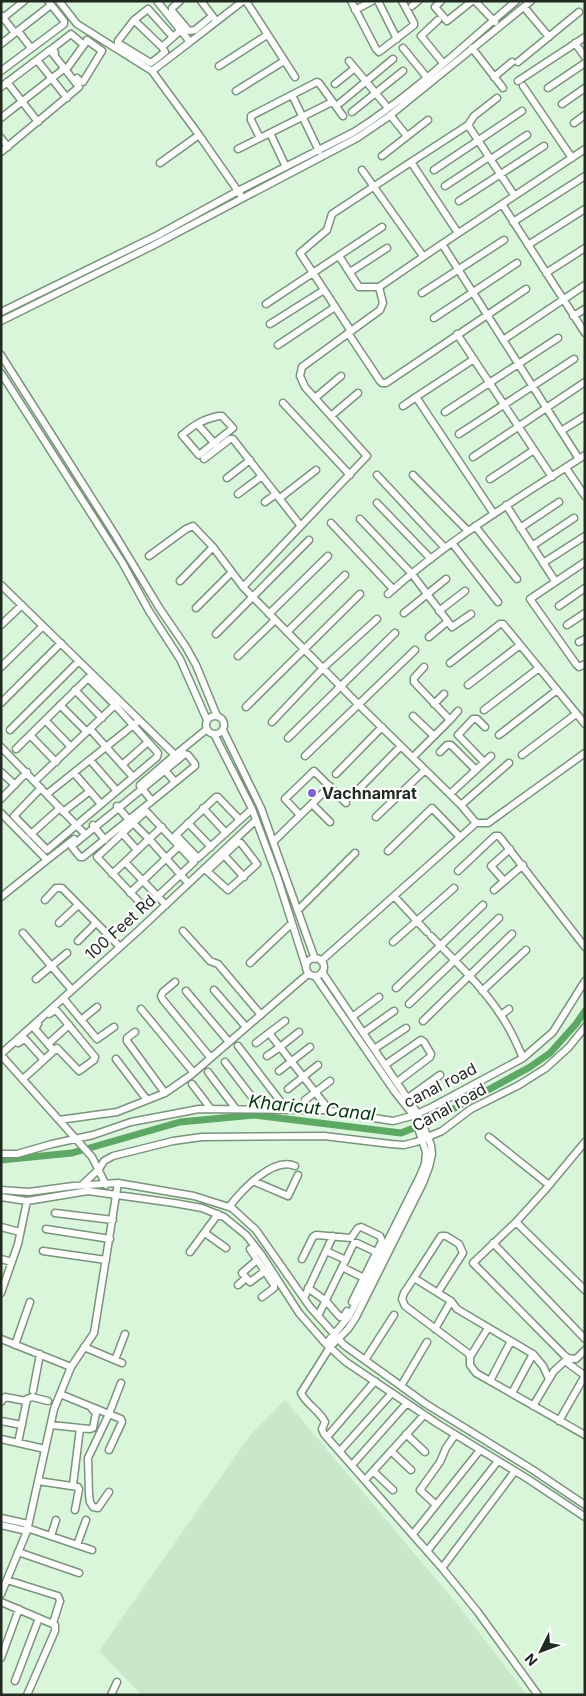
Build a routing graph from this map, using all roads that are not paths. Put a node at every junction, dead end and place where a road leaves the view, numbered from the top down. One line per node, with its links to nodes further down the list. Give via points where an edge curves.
1 (24, 1): 19 (street)
2 (59, 1): 24 (street)
3 (157, 1): 26 (street)
4 (180, 1): 20 (street, via 172,11 189,31)
5 (201, 1): 20 (street)
6 (245, 1): 20 (street); 29 (street)
7 (351, 1): 17 (street)
8 (372, 1): 17 (street)
9 (378, 1): 33 (street)
10 (402, 1): 33 (street, via 414,24)
11 (441, 1): 14 (street, via 435,7 446,21)
12 (516, 1): 23 (street)
13 (531, 1): 16 (street)
14 (469, 2): 23 (street)
15 (50, 3): 27 (street); 39 (street, via 64,24)
16 (524, 7): 25 (street); 31 (street)
17 (356, 10): 33 (street, via 377,51 381,52)
18 (579, 12): 31 (street)
19 (2, 16): 27 (street)
20 (214, 19): 34 (street)
21 (134, 20): 30 (street, via 148,8); 38 (street); 38 (street, via 118,44 151,63 164,52)
22 (438, 20): 47 (street, via 421,36)
23 (493, 21): 25 (street); 47 (street)
24 (77, 24): 28 (street); 60 (street)
25 (498, 27): 41 (street)
26 (181, 30): 30 (street); 34 (street)
27 (16, 32): 37 (street); 39 (street)
28 (92, 33): 35 (street); 54 (street)
29 (267, 35): 45 (street); 49 (street)
30 (173, 37): 38 (street)
31 (549, 37): 56 (street)
32 (585, 37): 36 (street)
33 (398, 39)
34 (190, 42): 54 (street)
35 (85, 43): 50 (street); 50 (street, via 71,34 53,48); 50 (street, via 102,51 84,80 80,82)
36 (575, 43): 42 (street); 100 (street, via 521,83)
37 (1, 44)
38 (162, 47)
39 (31, 48): 53 (street)
40 (403, 48): 58 (street)
41 (472, 48): 56 (street); 58 (street)
42 (585, 57)
43 (393, 59): 59 (street)
44 (37, 60): 50 (street, via 50,50); 57 (street); 60 (street)
45 (284, 61): 55 (street); 66 (street)
46 (349, 61): 51 (street)
47 (443, 63): 58 (street)
48 (585, 64): 64 (street)
49 (219, 66)
50 (66, 68): 57 (street); 69 (street, via 79,87)
51 (355, 68): 59 (street); 61 (street)
52 (402, 70): 67 (street)
53 (1, 71)
54 (152, 71): 86 (street)
55 (295, 77)
56 (494, 77): 63 (street)
57 (52, 78): 69 (street); 71 (street)
58 (429, 80): 74 (street)
59 (366, 81): 67 (street); 72 (street)
60 (4, 82): 62 (street); 71 (street)
61 (335, 84)
62 (1, 87)
63 (503, 88)
64 (548, 88)
65 (585, 88): 73 (street)
66 (236, 91)
67 (376, 93): 74 (street); 75 (street)
68 (292, 95): 72 (street, via 318,82); 79 (street); 90 (street, via 251,116)
69 (67, 98): 82 (street)
70 (497, 98): 84 (street)
71 (22, 102): 80 (street); 82 (street)
72 (336, 102): 77 (street); 79 (street)
73 (562, 104)
74 (389, 111): 88 (street); 97 (street); 112 (street, via 368,132 341,148)
75 (352, 112)
76 (522, 112): 91 (street)
77 (343, 116)
78 (585, 116): 83 (street)
79 (302, 117): 85 (street); 97 (street)
80 (1, 118)
81 (428, 120): 88 (street)
82 (38, 122): 93 (street)
83 (574, 122)
84 (468, 125): 91 (street); 101 (street)
85 (270, 133): 90 (street); 103 (street)
86 (199, 135): 102 (street); 110 (street)
87 (527, 135): 99 (street)
88 (407, 136): 98 (street)
89 (1, 138): 93 (street)
90 (260, 138): 94 (street)
91 (479, 140): 99 (street); 105 (street)
92 (544, 146): 106 (street)
93 (8, 147): 96 (street)
94 (238, 149)
95 (585, 149): 100 (street)
96 (1, 152)
97 (319, 152): 103 (street)
98 (382, 156)
99 (490, 158): 106 (street); 108 (street)
100 (572, 158): 111 (street)
101 (411, 162): 109 (street); 118 (street)
102 (160, 163)
103 (286, 167): 110 (street)
104 (362, 170): 109 (street)
105 (434, 170)
106 (501, 174): 111 (street); 113 (street)
107 (585, 176): 116 (street)
108 (445, 186)
109 (374, 187): 125 (street); 130 (street, via 332,214 327,230 300,253)
110 (238, 191): 112 (street); 141 (street, via 158,235)
111 (514, 195): 114 (street)
112 (242, 198): 145 (street)
113 (458, 202)
114 (502, 204): 116 (street); 118 (street)
115 (585, 209): 121 (street)
116 (513, 222): 121 (street)
117 (382, 227): 124 (street)
118 (458, 233): 120 (street)
119 (504, 240): 127 (street)
120 (442, 244): 125 (street); 127 (street)
121 (528, 245): 129 (street)
122 (387, 248): 128 (street)
123 (585, 248): 129 (street)
124 (340, 256): 128 (street); 130 (street)
125 (423, 256): 132 (street)
126 (517, 263): 135 (street)
127 (458, 269): 135 (street); 136 (street)
128 (350, 272): 132 (street, via 359,287)
129 (546, 273): 137 (street)
130 (313, 274): 134 (street); 138 (street)
131 (585, 285): 137 (street)
132 (379, 287): 147 (street, via 382,308)
133 (526, 289): 142 (street)
134 (324, 290): 139 (street); 146 (street)
135 (472, 292): 142 (street); 144 (street)
136 (422, 293)
137 (562, 300): 143 (street); 151 (street)
138 (266, 304)
139 (335, 307): 147 (street); 152 (street)
140 (585, 309): 143 (street)
141 (1, 312)
142 (487, 315): 149 (street); 151 (street)
143 (574, 316): 148 (street)
144 (434, 318)
145 (1, 321)
146 (270, 324)
147 (350, 332): 149 (street, via 382,383); 164 (street, via 302,367 300,376)
148 (585, 333)
149 (457, 334): 154 (street)
150 (558, 338): 156 (street)
151 (503, 340): 156 (street)
152 (278, 345)
153 (1, 355): 276 (street, via 186,647)
154 (474, 359): 160 (street); 163 (street)
155 (574, 359): 161 (street)
156 (518, 364): 160 (street); 161 (street)
157 (1, 373): 280 (street, via 180,659)
158 (341, 376): 164 (street)
159 (585, 382): 168 (street)
160 (490, 383): 166 (street); 169 (street)
161 (533, 387): 166 (street); 168 (street)
162 (358, 393): 170 (street)
163 (416, 397): 167 (street); 198 (street)
164 (315, 398): 170 (street)
165 (283, 403): 184 (street)
166 (506, 405): 173 (street); 175 (street)
167 (403, 406)
168 (546, 408): 173 (street); 174 (street)
169 (445, 412)
170 (331, 416): 184 (street, via 367,456)
171 (585, 416): 174 (street)
172 (200, 427): 176 (street)
173 (519, 427): 177 (street); 178 (street)
174 (561, 431): 179 (street)
175 (459, 434)
176 (216, 445): 176 (street, via 199,455 182,436 197,423 222,416 233,428); 180 (street); 181 (street, via 233,439)
177 (534, 450): 188 (street); 190 (street)
178 (473, 457)
179 (582, 457): 182 (street)
180 (204, 459)
181 (250, 460): 187 (street); 189 (street)
182 (566, 468): 188 (street); 193 (street)
183 (316, 470): 192 (street)
184 (350, 475): 202 (street)
185 (376, 475): 211 (street)
186 (413, 475): 205 (street)
187 (262, 476): 191 (street); 192 (street)
188 (552, 477): 197 (street)
189 (227, 478)
190 (490, 479)
191 (238, 494)
192 (278, 496): 194 (street); 202 (street)
193 (585, 496)
194 (265, 502)
195 (559, 502): 204 (street)
196 (377, 503): 214 (street)
197 (506, 506): 198 (street); 204 (street)
198 (494, 514): 203 (street)
199 (574, 518): 209 (street)
200 (360, 519): 218 (street)
201 (331, 523): 218 (street, via 390,592)
202 (300, 525): 225 (street)
203 (475, 526): 205 (street); 221 (street)
204 (520, 528): 209 (street)
205 (468, 531): 208 (street)
206 (585, 536): 216 (street)
207 (309, 540): 230 (street)
208 (452, 543): 211 (street); 231 (street)
209 (532, 546): 216 (street)
210 (213, 547): 212 (street, via 193,526); 217 (street); 222 (street)
211 (445, 548): 214 (street)
212 (149, 556)
213 (328, 556): 238 (street)
214 (430, 559): 218 (street)
215 (585, 562): 223 (street)
216 (543, 563): 223 (street)
217 (231, 573): 225 (street); 234 (street)
218 (412, 574): 229 (street)
219 (345, 575): 246 (street)
220 (446, 579): 229 (street)
221 (518, 579)
222 (180, 581)
223 (555, 581): 258 (street, via 530,599 576,664)
224 (1, 585): 232 (street)
225 (243, 587): 230 (street)
226 (585, 588): 233 (street)
227 (466, 591): 235 (street)
228 (360, 594): 252 (street)
229 (426, 594): 235 (street); 236 (street)
230 (253, 597): 238 (street); 248 (street)
231 (498, 602)
232 (22, 605): 243 (street); 245 (street)
233 (559, 606)
234 (196, 608)
235 (439, 611): 242 (street)
236 (404, 613)
237 (585, 613): 244 (street)
238 (269, 614): 241 (street)
239 (471, 614): 242 (street, via 452,627)
240 (377, 619): 260 (street)
241 (274, 620): 246 (street); 254 (street)
242 (447, 622): 249 (street)
243 (1, 625)
244 (567, 625)
245 (43, 626): 250 (street); 259 (street)
246 (287, 632): 252 (street)
247 (395, 633): 263 (street)
248 (216, 634)
249 (429, 637)
250 (61, 644): 255 (street); 267 (street)
251 (520, 645): 256 (street, via 502,624); 261 (street); 262 (street)
252 (304, 649): 260 (street); 272 (street)
253 (414, 650): 269 (street)
254 (238, 656)
255 (79, 661): 268 (street); 289 (street)
256 (450, 664)
257 (424, 667): 270 (street, via 414,682)
258 (584, 667)
259 (1, 668)
260 (323, 668): 263 (street); 283 (street)
261 (539, 668): 265 (street); 273 (street)
262 (468, 685)
263 (341, 686): 269 (street); 296 (street)
264 (75, 690): 268 (street, via 88,678); 271 (street); 278 (street)
265 (557, 690): 275 (street); 294 (street)
266 (444, 694): 270 (street)
267 (1, 703)
268 (117, 703): 278 (street); 282 (street); 285 (street)
269 (358, 704): 287 (street); 307 (street)
270 (434, 704): 281 (street)
271 (60, 705): 279 (street); 291 (street)
272 (246, 707)
273 (484, 710)
274 (458, 711): 281 (street)
275 (576, 714): 284 (street); 305 (street)
276 (218, 716): 280 (street); 290 (street, via 224,722)
277 (414, 716): 295 (street)
278 (102, 718): 291 (street)
279 (45, 720): 293 (street); 300 (street)
280 (207, 720): 288 (street)
281 (450, 720): 295 (street)
282 (140, 721): 285 (street); 306 (street)
283 (272, 722)
284 (585, 724)
285 (133, 726): 297 (street); 301 (street)
286 (485, 726): 312 (street, via 473,719 458,735)
287 (382, 727): 298 (street); 321 (street)
288 (207, 729): 292 (street); 306 (street)
289 (10, 730)
290 (223, 730): 292 (street); 363 (street)
291 (88, 731): 300 (street); 301 (street)
292 (214, 734): 342 (street)
293 (30, 735): 302 (street); 311 (street)
294 (499, 735)
295 (434, 736): 309 (street)
296 (288, 738)
297 (148, 742): 314 (street); 322 (street, via 158,753 157,758)
298 (401, 746): 309 (street); 331 (street)
299 (1, 747): 319 (street)
300 (71, 747): 311 (street)
301 (106, 747): 310 (street); 314 (street)
302 (16, 749)
303 (440, 752): 317 (street, via 447,745 452,745)
304 (585, 752): 352 (street, via 488,823)
305 (522, 755)
306 (175, 756): 315 (street)
307 (306, 756)
308 (492, 756): 312 (street)
309 (413, 757): 316 (street)
310 (90, 760): 320 (street); 330 (street)
311 (56, 762): 323 (street)
312 (484, 762): 317 (street)
313 (509, 763): 339 (street)
314 (122, 765): 322 (street)
315 (164, 768): 324 (street); 324 (street, via 185,754 196,764); 327 (street)
316 (425, 770): 333 (street); 346 (street)
317 (476, 770): 333 (street)
318 (1, 772): 325 (street)
319 (27, 772): 323 (street); 325 (street)
320 (74, 772): 329 (street); 332 (street)
321 (336, 774)
322 (133, 777): 330 (street)
323 (35, 782): 328 (street)
324 (175, 782): 335 (street)
325 (15, 785): 334 (street)
326 (330, 786): 337 (street); 338 (street); 345 (street, via 314,772 299,785 286,800)
327 (141, 787): 335 (street); 340 (street)
328 (41, 788): 332 (street); 359 (street, via 14,816)
329 (90, 791): 336 (street); 343 (street)
330 (117, 791): 336 (street)
331 (354, 793)
332 (47, 794): 343 (street)
333 (450, 794): 339 (street)
334 (1, 799)
335 (152, 801): 349 (street)
336 (101, 804): 353 (street)
337 (312, 804): 345 (street); 351 (street)
338 (346, 804)
339 (461, 805): 352 (street)
340 (117, 807): 349 (street); 354 (street)
341 (203, 808): 347 (street, via 218,797); 350 (street); 357 (street)
342 (252, 809): 347 (street); 348 (street)
343 (62, 810): 353 (street); 359 (street)
344 (1, 814): 372 (street)
345 (300, 815): 363 (street)
346 (376, 817)
347 (240, 820): 357 (street)
348 (256, 820): 369 (street, 100 Feet Rd); 397 (street)
349 (131, 821): 355 (street, via 146,811); 358 (street); 361 (street); 362 (street)
350 (188, 822): 365 (street); 365 (street, via 176,835 197,858)
351 (330, 822)
352 (476, 823): 360 (street)
353 (76, 825): 356 (street); 359 (street, via 47,850)
354 (93, 826): 356 (street); 362 (street); 362 (street, via 72,846 81,858)
355 (162, 827): 361 (street); 364 (street)
356 (82, 832): 372 (street)
357 (226, 832): 365 (street)
358 (122, 833): 367 (street); 376 (street, via 97,857)
359 (31, 834)
360 (460, 837): 368 (street, via 432,808); 386 (street)
361 (149, 839): 367 (street); 371 (street)
362 (105, 840)
363 (274, 842): 392 (street)
364 (179, 846): 371 (street); 377 (street, via 194,862)
365 (211, 847)
366 (510, 849): 374 (street); 375 (street, via 501,837 495,836); 380 (street, via 491,866)
367 (137, 850): 373 (street)
368 (388, 851)
369 (223, 853): 378 (street); 378 (street, via 241,843 257,864); 378 (street, via 208,872 228,890); 381 (street, 100 Feet Rd)
370 (355, 853): 392 (street)
371 (166, 858): 377 (street); 379 (street)
372 (48, 860): 387 (street)
373 (125, 862): 376 (street); 379 (street)
374 (523, 865): 380 (street); 405 (street)
375 (458, 870)
376 (112, 874): 384 (street)
377 (181, 875): 381 (street); 385 (street)
378 (244, 876)
379 (143, 880): 384 (street); 385 (street)
380 (504, 881): 383 (street)
381 (188, 883): 391 (street, 100 Feet Rd)
382 (454, 888): 394 (street)
383 (494, 890)
384 (130, 893): 385 (street, via 145,908)
385 (158, 896): 391 (street)
386 (394, 896): 394 (street); 408 (street)
387 (1, 897)
388 (45, 900): 390 (street, via 60,887)
389 (483, 904): 403 (street)
390 (78, 905): 395 (street); 396 (street)
391 (166, 905): 404 (street, 100 Feet Rd)
392 (298, 910): 408 (street)
393 (499, 918): 409 (street)
394 (417, 921): 402 (street); 403 (street)
395 (59, 923)
396 (96, 923): 401 (street); 404 (street)
397 (291, 924): 410 (street); 412 (street)
398 (183, 931): 430 (street, via 210,960 218,964)
399 (23, 934): 411 (street)
400 (512, 934): 414 (street)
401 (78, 941)
402 (393, 942)
403 (440, 945): 409 (street); 418 (street)
404 (120, 947): 419 (street, 100 Feet Rd)
405 (585, 947)
406 (526, 950): 422 (street)
407 (67, 953): 411 (street)
408 (318, 960): 412 (street, via 308,962); 413 (street, via 324,966)
409 (455, 960): 414 (street); 425 (street)
410 (250, 963)
411 (51, 966): 415 (street); 419 (street)
412 (310, 972): 413 (street); 430 (street); 484 (street, via 395,1092)
413 (322, 972): 432 (street)
414 (469, 976): 422 (street); 435 (street)
415 (36, 978)
416 (585, 981): 457 (street, canal road, via 553,1032)
417 (175, 982): 456 (street, via 163,992 162,1000)
418 (396, 988)
419 (72, 990): 424 (street, 100 Feet Rd)
420 (214, 990): 438 (street)
421 (186, 991): 445 (street)
422 (482, 991): 431 (street)
423 (379, 996): 432 (street)
424 (63, 998): 433 (street); 454 (street, 100 Feet Rd)
425 (409, 1004)
426 (97, 1007): 433 (street)
427 (141, 1009): 465 (street)
428 (509, 1009): 431 (street)
429 (394, 1011): 444 (street)
430 (261, 1015): 438 (street)
431 (501, 1016): 457 (street)
432 (352, 1017): 444 (street)
433 (81, 1020): 437 (street, via 97,1039)
434 (285, 1021): 443 (street)
435 (423, 1021)
436 (69, 1026): 447 (street); 447 (street, via 54,1010 35,1026); 453 (street, via 95,1057 94,1060 79,1071 59,1049)
437 (114, 1026)
438 (246, 1027): 445 (street)
439 (585, 1027): 487 (street, Canal road, via 546,1068)
440 (406, 1028): 452 (street)
441 (135, 1032): 475 (street, via 127,1042)
442 (299, 1032): 450 (street)
443 (269, 1033): 446 (street); 450 (street)
444 (363, 1033): 452 (street)
445 (229, 1042): 456 (street)
446 (256, 1043)
447 (48, 1044): 453 (street)
448 (16, 1045): 459 (street, via 25,1039)
449 (238, 1046): 482 (street)
450 (280, 1047): 455 (street); 461 (street)
451 (310, 1048): 461 (street)
452 (374, 1049): 463 (street)
453 (54, 1051): 459 (street)
454 (1, 1054): 469 (street)
455 (268, 1056)
456 (210, 1057): 465 (street)
457 (523, 1058): 484 (street, canal road)
458 (116, 1059): 477 (street)
459 (44, 1060): 469 (street)
460 (225, 1062): 481 (street)
461 (291, 1062): 464 (street); 468 (street)
462 (318, 1065): 468 (street)
463 (385, 1065): 471 (street); 471 (street, via 421,1040 424,1042 430,1057)
464 (279, 1071)
465 (193, 1072): 475 (street)
466 (208, 1072): 480 (street)
467 (440, 1074): 476 (street)
468 (303, 1077): 473 (street); 474 (street)
469 (22, 1079): 485 (street)
470 (330, 1081): 474 (street)
471 (397, 1082): 476 (street)
472 (192, 1084): 479 (street)
473 (288, 1089)
474 (315, 1092): 478 (street); 483 (street)
475 (165, 1093): 477 (street)
476 (408, 1098): 484 (street)
477 (147, 1100): 485 (street, via 117,1112)
478 (305, 1100)
479 (211, 1109): 480 (street, canal road); 488 (street, canal road, via 131,1122)
480 (236, 1109): 481 (street, canal road)
481 (261, 1109): 482 (street, canal road)
482 (287, 1110): 483 (street, canal road)
483 (330, 1111): 484 (street, canal road, via 393,1120)
484 (416, 1115): 487 (street)
485 (59, 1120): 488 (street)
486 (489, 1137): 498 (street)
487 (425, 1138): 492 (street, Canal road, via 397,1144 324,1136 202,1137 113,1156); 550 (street, via 425,1164 420,1176 363,1290)
488 (77, 1139): 490 (street, canal road, via 17,1154); 492 (street)
489 (585, 1142): 498 (street)
490 (1, 1154)
491 (296, 1166): 494 (street, via 283,1164)
492 (99, 1169): 495 (street); 497 (street, Canal road)
493 (298, 1175): 494 (street, via 288,1196)
494 (253, 1182): 504 (street, via 238,1194)
495 (106, 1183): 496 (street); 497 (street); 500 (street)
496 (118, 1183): 501 (street); 504 (street, via 194,1196)
497 (82, 1185): 499 (street, via 29,1192)
498 (549, 1185): 508 (street)
499 (1, 1190)
500 (106, 1193): 501 (street); 503 (street, via 80,1191)
501 (117, 1194): 506 (street, via 202,1208); 507 (street)
502 (1, 1197): 503 (street)
503 (27, 1200): 511 (street)
504 (229, 1207): 541 (street, via 256,1230)
505 (55, 1213): 507 (street)
506 (218, 1214): 512 (street); 530 (street, via 246,1234)
507 (113, 1220): 514 (street)
508 (516, 1222): 515 (street); 537 (street)
509 (1, 1227): 511 (street)
510 (46, 1229): 514 (street)
511 (20, 1232): 528 (street)
512 (204, 1233): 516 (street); 520 (street)
513 (333, 1236): 519 (street); 521 (street, via 351,1238 361,1227 382,1239); 524 (street, via 315,1235)
514 (110, 1239): 525 (street)
515 (493, 1243): 529 (street); 552 (street)
516 (226, 1248)
517 (250, 1249): 526 (street)
518 (43, 1251): 525 (street)
519 (326, 1251): 527 (street); 536 (street)
520 (190, 1252)
521 (376, 1252): 527 (street, via 354,1243); 533 (street)
522 (463, 1254): 529 (street); 534 (street, via 459,1244 441,1236); 538 (street)
523 (1, 1259): 528 (street)
524 (302, 1259)
525 (106, 1260): 557 (street, via 94,1334)
526 (257, 1260): 530 (street); 532 (street, via 242,1272)
527 (346, 1260): 531 (street)
528 (12, 1262): 539 (street)
529 (473, 1262): 564 (street)
530 (264, 1267): 532 (street, via 251,1282); 540 (street, via 275,1286); 556 (street)
531 (342, 1267): 533 (street); 542 (street)
532 (246, 1278): 535 (street)
533 (364, 1278): 542 (street, via 344,1316 337,1315)
534 (414, 1278): 538 (street); 548 (street, via 402,1299 410,1311)
535 (238, 1285)
536 (308, 1288): 541 (street); 542 (street)
537 (585, 1290)
538 (438, 1292): 543 (street)
539 (1, 1293)
540 (262, 1297)
541 (304, 1298): 546 (street)
542 (326, 1301): 546 (street)
543 (450, 1301): 547 (street); 548 (street)
544 (30, 1302): 555 (street)
545 (394, 1315): 563 (street)
546 (318, 1316): 550 (street)
547 (488, 1328): 553 (street); 561 (street)
548 (435, 1329): 561 (street)
549 (125, 1334): 562 (street)
550 (336, 1336): 556 (street); 563 (street)
551 (1, 1339): 555 (street)
552 (585, 1339)
553 (511, 1341): 560 (street); 569 (street)
554 (427, 1342): 571 (street)
555 (15, 1345): 559 (street)
556 (328, 1346): 568 (street); 592 (street, via 301,1393 304,1401 322,1416 325,1422 322,1429)
557 (84, 1347): 562 (street); 566 (street)
558 (585, 1350): 564 (street, via 576,1359)
559 (40, 1354): 566 (street); 572 (street)
560 (533, 1354): 567 (street); 574 (street)
561 (470, 1357): 569 (street, via 472,1369)
562 (115, 1360): 565 (street)
563 (365, 1360): 571 (street)
564 (566, 1360): 567 (street); 585 (street, via 584,1375)
565 (122, 1363)
566 (72, 1367): 575 (street)
567 (549, 1379): 580 (street)
568 (375, 1381): 573 (street); 592 (street)
569 (490, 1381): 574 (street)
570 (121, 1383): 582 (street)
571 (400, 1386): 612 (street)
572 (33, 1391)
573 (392, 1393): 579 (street); 598 (street)
574 (512, 1393): 580 (street)
575 (60, 1394): 582 (street); 587 (street)
576 (48, 1400): 577 (street, via 32,1397)
577 (26, 1401): 578 (street, via 5,1397); 586 (street)
578 (1, 1402)
579 (407, 1403): 583 (street); 602 (street)
580 (533, 1406): 585 (street)
581 (84, 1407): 588 (street, via 96,1413 93,1428)
582 (109, 1414): 596 (street, via 122,1422); 610 (street, via 88,1458 89,1495 93,1507 98,1508)
583 (424, 1415): 589 (street); 590 (street)
584 (1, 1420): 586 (street)
585 (560, 1420): 591 (street)
586 (22, 1425): 594 (street)
587 (50, 1425): 588 (street); 595 (street)
588 (80, 1428): 608 (street)
589 (406, 1434): 599 (street); 600 (street)
590 (455, 1435): 597 (street); 611 (street, via 420,1490)
591 (585, 1435)
592 (327, 1437): 598 (street)
593 (1, 1439): 594 (street)
594 (18, 1443): 595 (street)
595 (45, 1449): 607 (street)
596 (109, 1450)
597 (480, 1450): 601 (street); 611 (street)
598 (340, 1451): 602 (street)
599 (391, 1451): 603 (street); 604 (street)
600 (425, 1452)
601 (498, 1461): 605 (street); 624 (street)
602 (352, 1464): 606 (street)
603 (411, 1470)
604 (374, 1471): 606 (street); 609 (street)
605 (515, 1471): 614 (street); 626 (street)
606 (365, 1480): 620 (street)
607 (38, 1481): 608 (street); 619 (street)
608 (73, 1485): 613 (street, via 79,1489)
609 (394, 1490)
610 (110, 1492)
611 (436, 1504): 620 (street)
612 (585, 1505)
613 (75, 1510)
614 (585, 1517)
615 (1, 1518): 619 (street)
616 (56, 1520): 621 (street)
617 (86, 1520): 622 (street)
618 (1, 1525): 619 (street)
619 (27, 1528): 621 (street); 625 (street)
620 (413, 1534): 624 (street)
621 (51, 1536): 622 (street)
622 (77, 1545): 623 (street)
623 (92, 1550)
624 (428, 1550): 626 (street)
625 (18, 1552): 627 (street); 628 (street)
626 (442, 1568): 639 (street)
627 (79, 1573)
628 (7, 1580): 629 (street); 633 (street, via 58,1596 60,1601)
629 (1, 1594)
630 (1, 1602): 631 (street)
631 (19, 1609): 632 (street); 634 (street)
632 (39, 1618): 633 (street); 635 (street)
633 (53, 1623): 638 (street, via 55,1631)
634 (1, 1658)
635 (15, 1681)
636 (117, 1682): 637 (street)
637 (112, 1694)
638 (27, 1695)
639 (538, 1695)

